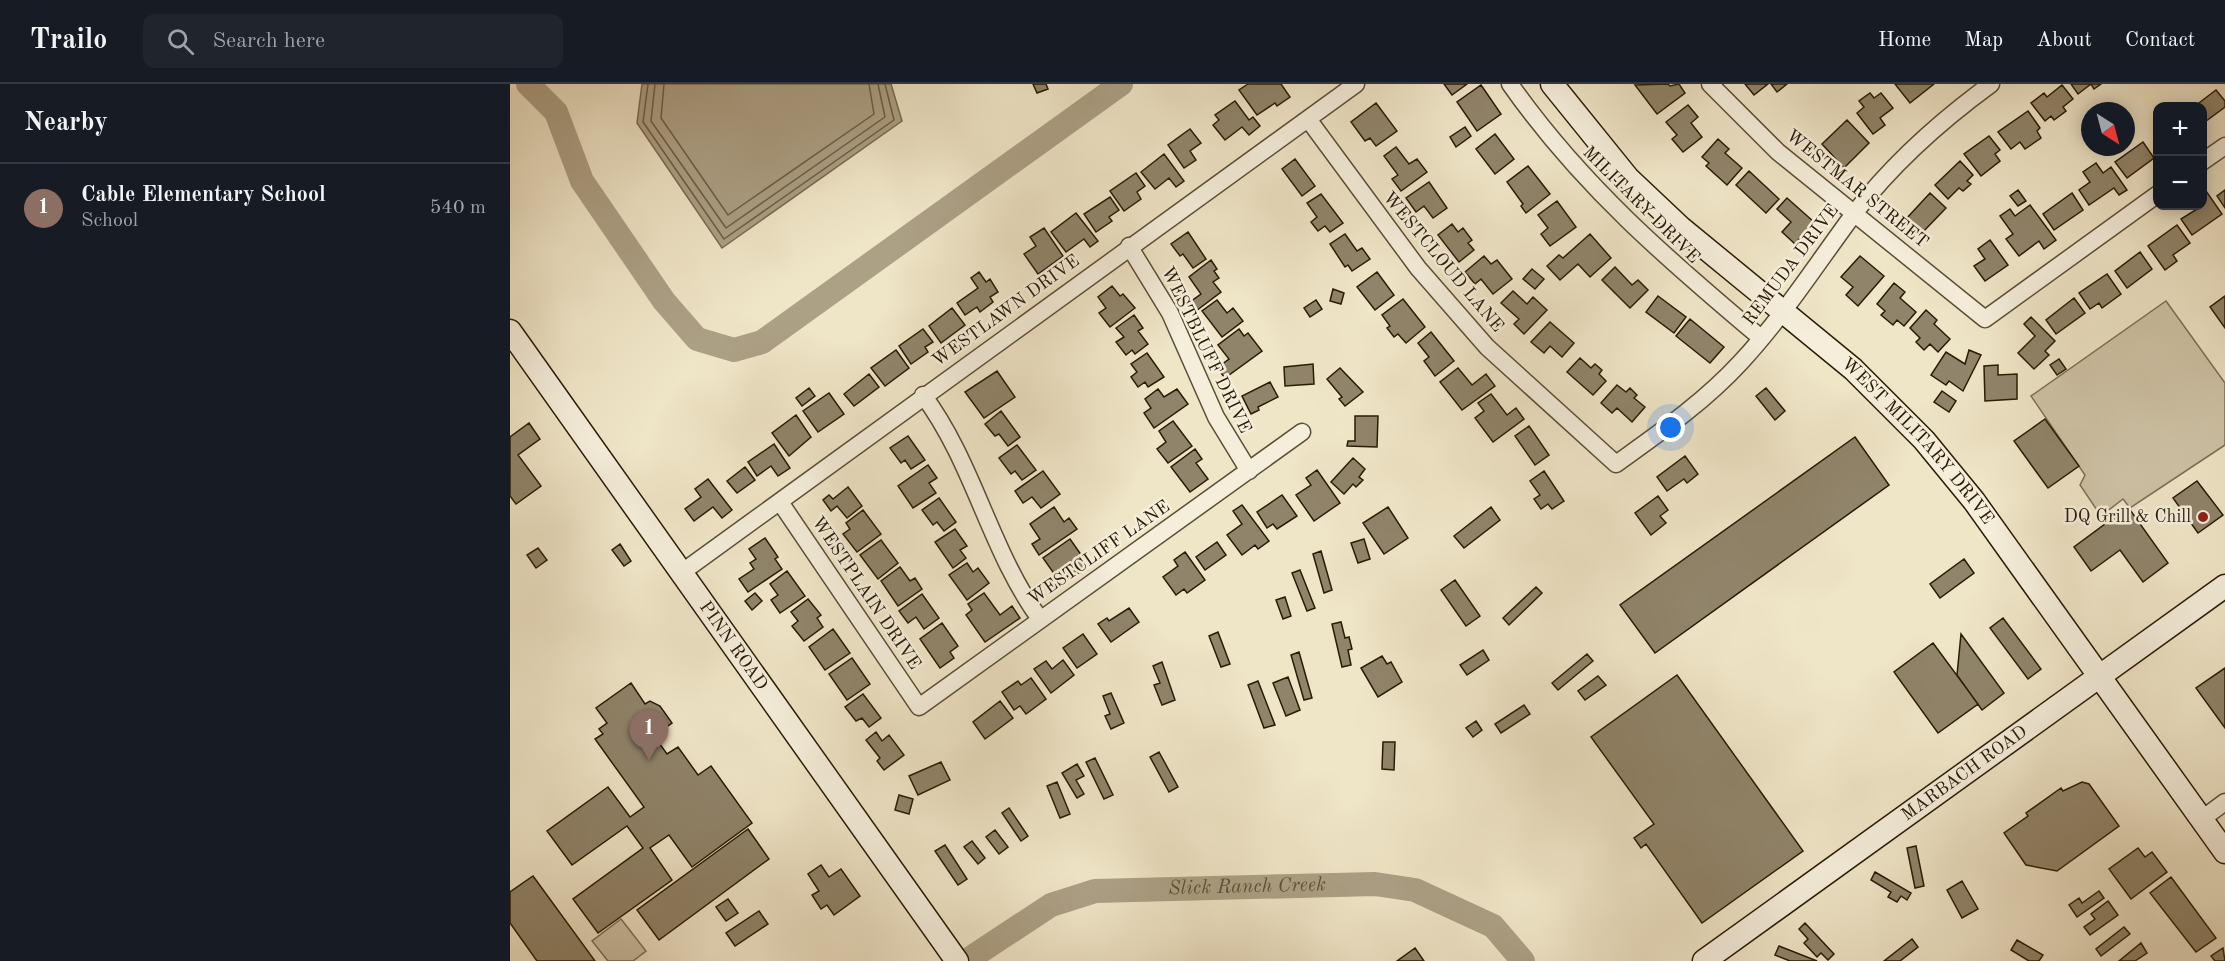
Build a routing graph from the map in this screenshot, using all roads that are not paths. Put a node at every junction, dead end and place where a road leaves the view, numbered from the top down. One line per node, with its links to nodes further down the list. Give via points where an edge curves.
1 (1356, 84): 6 (street, WESTLAWN DRIVE)
2 (1510, 84): 14 (street, MILITARY DRIVE, via 1598,193 1690,280)
3 (1552, 84): 12 (street, WEST MILITARY DRIVE, via 1628,178 1681,228)
4 (1710, 84): 10 (street, WESTMAR STREET, via 1778,152)
5 (1991, 84): 10 (street, REMUDA DRIVE, via 1926,134)
6 (1308, 118): 11 (street, WESTLAWN DRIVE); 17 (street, WESTCLOUD LANE, via 1418,268 1487,347)
7 (2225, 146): 8 (street)
8 (2207, 159)
9 (2153, 197): 10 (street, WESTMAR STREET, via 1985,319)
10 (1854, 213): 12 (street, REMUDA DRIVE)
11 (1129, 246): 15 (street, WESTLAWN DRIVE); 18 (street, WESTBLUFF DRIVE, via 1170,313 1216,417)
12 (1783, 312): 14 (street, REMUDA DRIVE); 23 (street, WEST MILITARY DRIVE, via 1868,383 1924,440 1974,501)
13 (510, 331): 20 (street, PINN ROAD)
14 (1761, 338): 17 (street, REMUDA DRIVE, via 1720,383)
15 (923, 395): 19 (street, WESTLAWN DRIVE); 22 (street, via 951,436 1018,586)
16 (1302, 432): 18 (street, WESTCLIFF LANE)
17 (1616, 464)
18 (1249, 471): 22 (street, WESTCLIFF LANE)
19 (780, 502): 20 (street, WESTLAWN DRIVE); 24 (street, WESTPLAIN DRIVE)
20 (681, 573): 28 (street, PINN ROAD)
21 (2225, 586): 23 (street, MARBACH ROAD)
22 (1040, 618): 24 (street, WESTCLIFF LANE)
23 (2100, 676): 26 (street, WEST MILITARY DRIVE); 29 (street, MARBACH ROAD)
24 (919, 706)
25 (2225, 802): 26 (street)
26 (2202, 819): 27 (street, WEST MILITARY DRIVE)
27 (2225, 852)
28 (951, 952)
29 (1704, 961)

